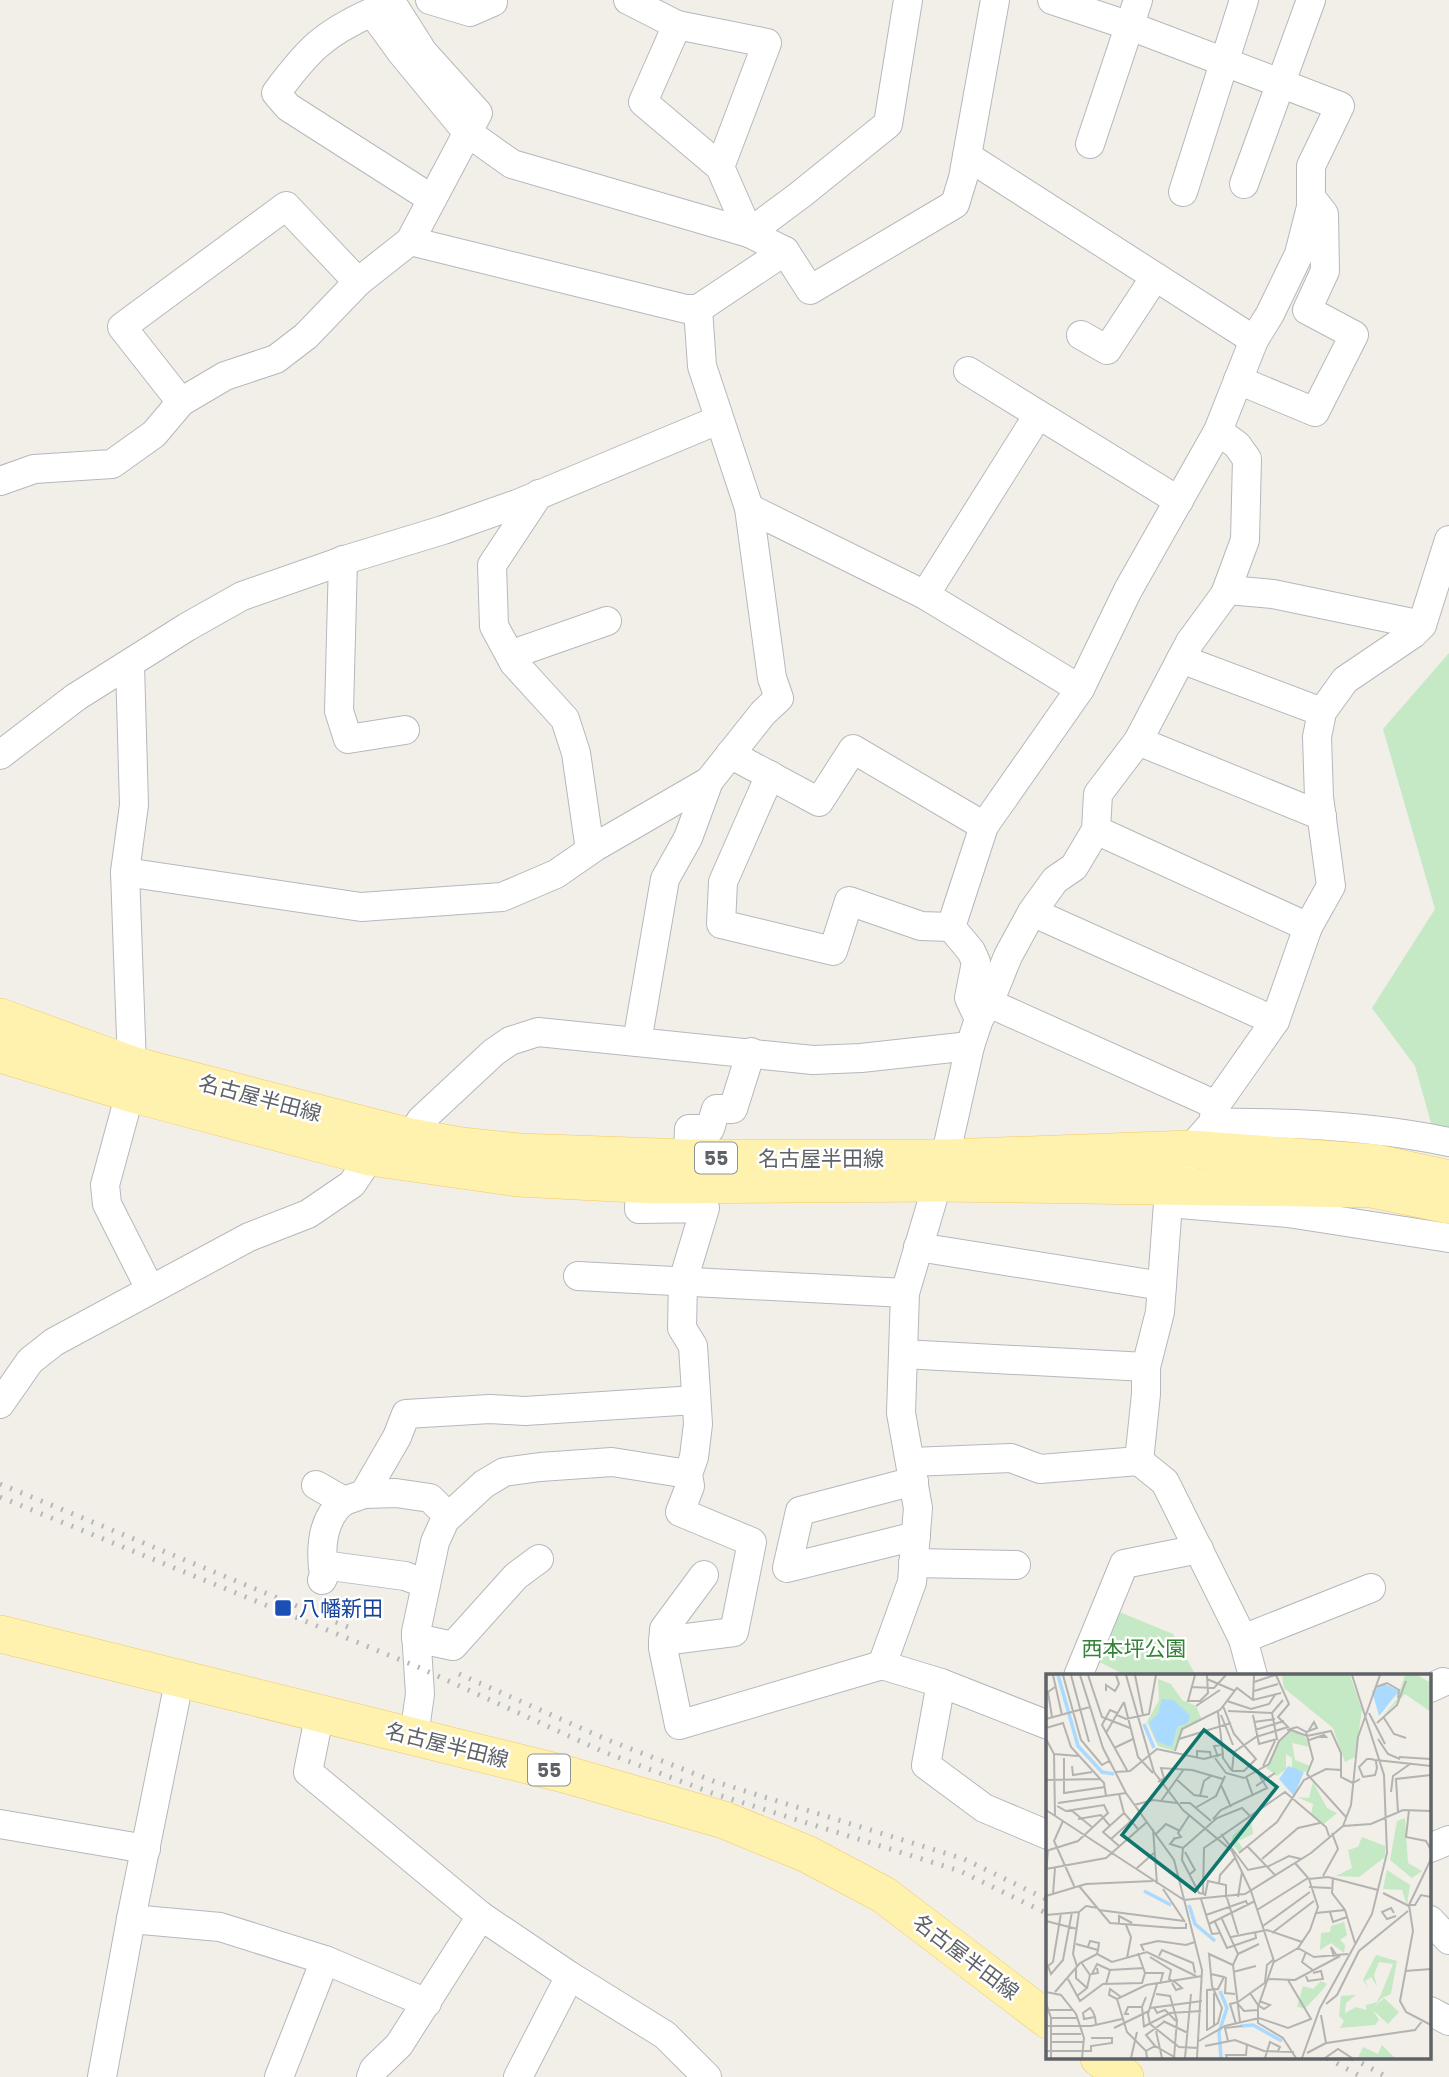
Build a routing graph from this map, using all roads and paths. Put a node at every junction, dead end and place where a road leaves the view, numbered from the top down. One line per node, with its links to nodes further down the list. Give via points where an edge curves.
1 (390, 0): 14 (street, via 423,52 478,113)
2 (430, 0): 3 (street, via 470,12)
3 (493, 0)
4 (628, 0): 11 (street)
5 (908, 0): 22 (street, via 888,124)
6 (995, 0): 16 (street)
7 (1052, 0): 10 (street)
8 (1244, 0): 12 (street)
9 (1311, 0): 13 (street)
10 (1134, 13): 12 (street); 15 (street)
11 (677, 25): 17 (street, via 643,102); 17 (street, via 767,43)
12 (1223, 63): 13 (street); 19 (street)
13 (1281, 83): 18 (street); 20 (street, via 1340,106 1311,166)
14 (467, 132): 21 (street); 21 (street, via 372,12 339,27 305,55 276,93 288,107); 22 (street, via 513,164)
15 (1090, 144)
16 (967, 156): 24 (street, via 955,204 810,290); 25 (street)
17 (720, 167): 22 (street)
18 (1244, 184)
19 (1183, 192)
20 (1311, 198): 29 (street, via 1299,254); 31 (street, via 1324,214 1325,271 1307,310 1354,335 1315,412)
21 (432, 199): 23 (street)
22 (749, 233): 24 (street)
23 (410, 241): 26 (street); 27 (street)
24 (785, 251): 27 (street)
25 (1155, 277): 28 (street, via 1107,350); 29 (street)
26 (358, 282): 32 (street, via 306,336 276,359 225,376); 32 (street, via 286,206 122,327)
27 (698, 309): 34 (street, via 702,366)
28 (1082, 335)
29 (1254, 341): 31 (street)
30 (968, 371): 33 (street)
31 (1238, 380): 35 (street)
32 (181, 402): 36 (street, via 155,433 112,464 34,469)
33 (1038, 415): 38 (street); 43 (street)
34 (718, 420): 37 (street); 39 (street)
35 (1218, 431): 38 (street); 42 (street, via 1247,459 1245,540)
36 (0, 481)
37 (539, 494): 41 (street); 46 (street, via 492,565 494,626)
38 (1179, 501): 49 (street, via 1128,590)
39 (749, 508): 43 (street); 53 (street, via 772,678 779,698)
40 (1449, 540): 45 (street)
41 (343, 560): 48 (street, via 242,596); 51 (street, via 339,711 348,739)
42 (1226, 594): 45 (street, via 1228,590 1273,594); 47 (street)
43 (925, 595): 49 (street)
44 (607, 621): 46 (street)
45 (1422, 625): 50 (street, via 1345,680)
46 (510, 655): 60 (street, via 565,719 576,753)
47 (1181, 659): 50 (street); 52 (street)
48 (130, 665): 54 (street, via 76,697); 61 (street, via 134,805)
49 (1080, 689): 58 (street)
50 (1322, 712): 57 (street, via 1317,737)
51 (405, 730)
52 (1138, 741): 57 (street); 59 (street, via 1098,794)
53 (730, 754): 55 (street); 56 (street)
54 (0, 755)
55 (770, 775): 58 (street, via 819,802 853,749); 63 (street, via 723,882 721,924 832,951 849,901 921,926)
56 (709, 781): 60 (street); 68 (street, via 688,838 665,879)
57 (1322, 816): 64 (street, via 1331,886)
58 (984, 826): 63 (street)
59 (1096, 830): 62 (street, via 1074,867 1055,880); 64 (street)
60 (590, 850): 61 (street, via 556,874 502,897 362,907)
61 (125, 872): 72 (street)
62 (1031, 912): 65 (street); 67 (street)
63 (951, 927): 65 (street, via 976,962 969,998)
64 (1308, 928): 67 (street)
65 (984, 1011): 69 (street); 73 (street)
66 (0, 1017): 72 (main road, 名古屋半田線 / 55)
67 (1275, 1021): 73 (street)
68 (638, 1042): 70 (street); 74 (street, via 538,1032 510,1041 421,1120)
69 (970, 1046): 70 (street, via 813,1060); 78 (street)
70 (751, 1052): 77 (street, via 733,1109 716,1109 710,1129 689,1129)
71 (0, 1054): 72 (main road, 名古屋半田線 / 55)
72 (131, 1079): 74 (main road, 名古屋半田線 / 55); 76 (main road, 名古屋半田線 / 55); 88 (street, via 105,1185 107,1204)
73 (1206, 1126): 75 (street, via 1269,1122); 78 (main road, 名古屋半田線 / 55); 79 (main road, 名古屋半田線 / 55); 81 (street)
74 (411, 1137): 77 (main road, 名古屋半田線 / 55, via 519,1152)
75 (1449, 1142)
76 (370, 1157): 80 (main road, 名古屋半田線 / 55, via 518,1178); 88 (street, via 352,1184 308,1214 249,1237)
77 (688, 1158): 78 (main road, 名古屋半田線 / 55)
78 (941, 1171): 80 (main road, 名古屋半田線 / 55); 81 (main road, 名古屋半田線 / 55); 84 (street)
79 (1449, 1179)
80 (640, 1185): 86 (street, via 639,1209 705,1208)
81 (1170, 1194): 82 (main road, 名古屋半田線 / 55, via 1371,1189); 83 (street); 87 (street)
82 (1449, 1205)
83 (1449, 1238)
84 (918, 1247): 87 (street); 89 (street)
85 (578, 1276): 86 (street)
86 (683, 1281): 89 (street); 92 (street, via 682,1328 693,1346)
87 (1162, 1286): 91 (street)
88 (150, 1289): 93 (street, via 41,1350)
89 (905, 1293): 90 (street)
90 (903, 1354): 91 (street); 95 (street, via 901,1413)
91 (1146, 1367): 94 (street)
92 (695, 1400): 96 (street, via 698,1424); 98 (street, via 406,1414 397,1437)
93 (0, 1404)
94 (1139, 1461): 95 (street, via 1040,1469 1011,1458); 101 (street, via 1166,1482)
95 (913, 1471): 100 (street, via 918,1508); 100 (street, via 800,1511 787,1569)
96 (688, 1474): 99 (street, via 612,1462 504,1472); 110 (street, via 690,1486 680,1512 752,1542 734,1632)
97 (316, 1485): 98 (street)
98 (354, 1497): 99 (street, via 396,1493 430,1498); 105 (street, via 334,1508 322,1543 323,1572 405,1576)
99 (449, 1517): 105 (street, via 435,1542)
100 (915, 1549): 103 (street); 111 (street, via 912,1582)
101 (1199, 1549): 109 (street); 112 (street, via 1124,1564)
102 (539, 1559): 108 (street, via 516,1576 453,1646)
103 (1016, 1565)
104 (704, 1575): 110 (street, via 664,1629)
105 (426, 1584): 108 (street)
106 (1371, 1588): 109 (street)
107 (0, 1634): 114 (main road, 名古屋半田線 / 55)
108 (416, 1638): 118 (street, via 420,1694)
109 (1243, 1639): 113 (street)
110 (663, 1641): 111 (street, via 679,1725)
111 (881, 1665): 115 (street)
112 (1080, 1674)
113 (1252, 1674)
114 (180, 1678): 116 (main road, 名古屋半田線 / 55); 123 (street)
115 (941, 1683): 117 (street); 120 (street, via 926,1765 984,1808)
116 (320, 1712): 118 (main road, 名古屋半田線 / 55); 124 (street, via 308,1772)
117 (1046, 1724)
118 (414, 1736): 132 (main road, 名古屋半田線 / 55, via 712,1816 807,1854 884,1895)
119 (0, 1824): 123 (street)
120 (1046, 1834)
121 (1449, 1840): 122 (street)
122 (1432, 1847)
123 (146, 1849): 125 (street)
124 (481, 1916): 129 (street); 130 (street)
125 (131, 1919): 128 (street, via 220,1927); 136 (street)
126 (1432, 1922): 127 (street)
127 (1449, 1940)
128 (325, 1961): 130 (street); 137 (street)
129 (570, 1976): 135 (street); 139 (street, via 665,2035)
130 (427, 2003): 138 (street)
131 (1432, 2012): 133 (street)
132 (1046, 2018)
133 (1449, 2021)
134 (1102, 2060): 140 (main road)
135 (526, 2075)
136 (102, 2077)
137 (279, 2077)
138 (371, 2077)
139 (707, 2077)
140 (1125, 2077)

